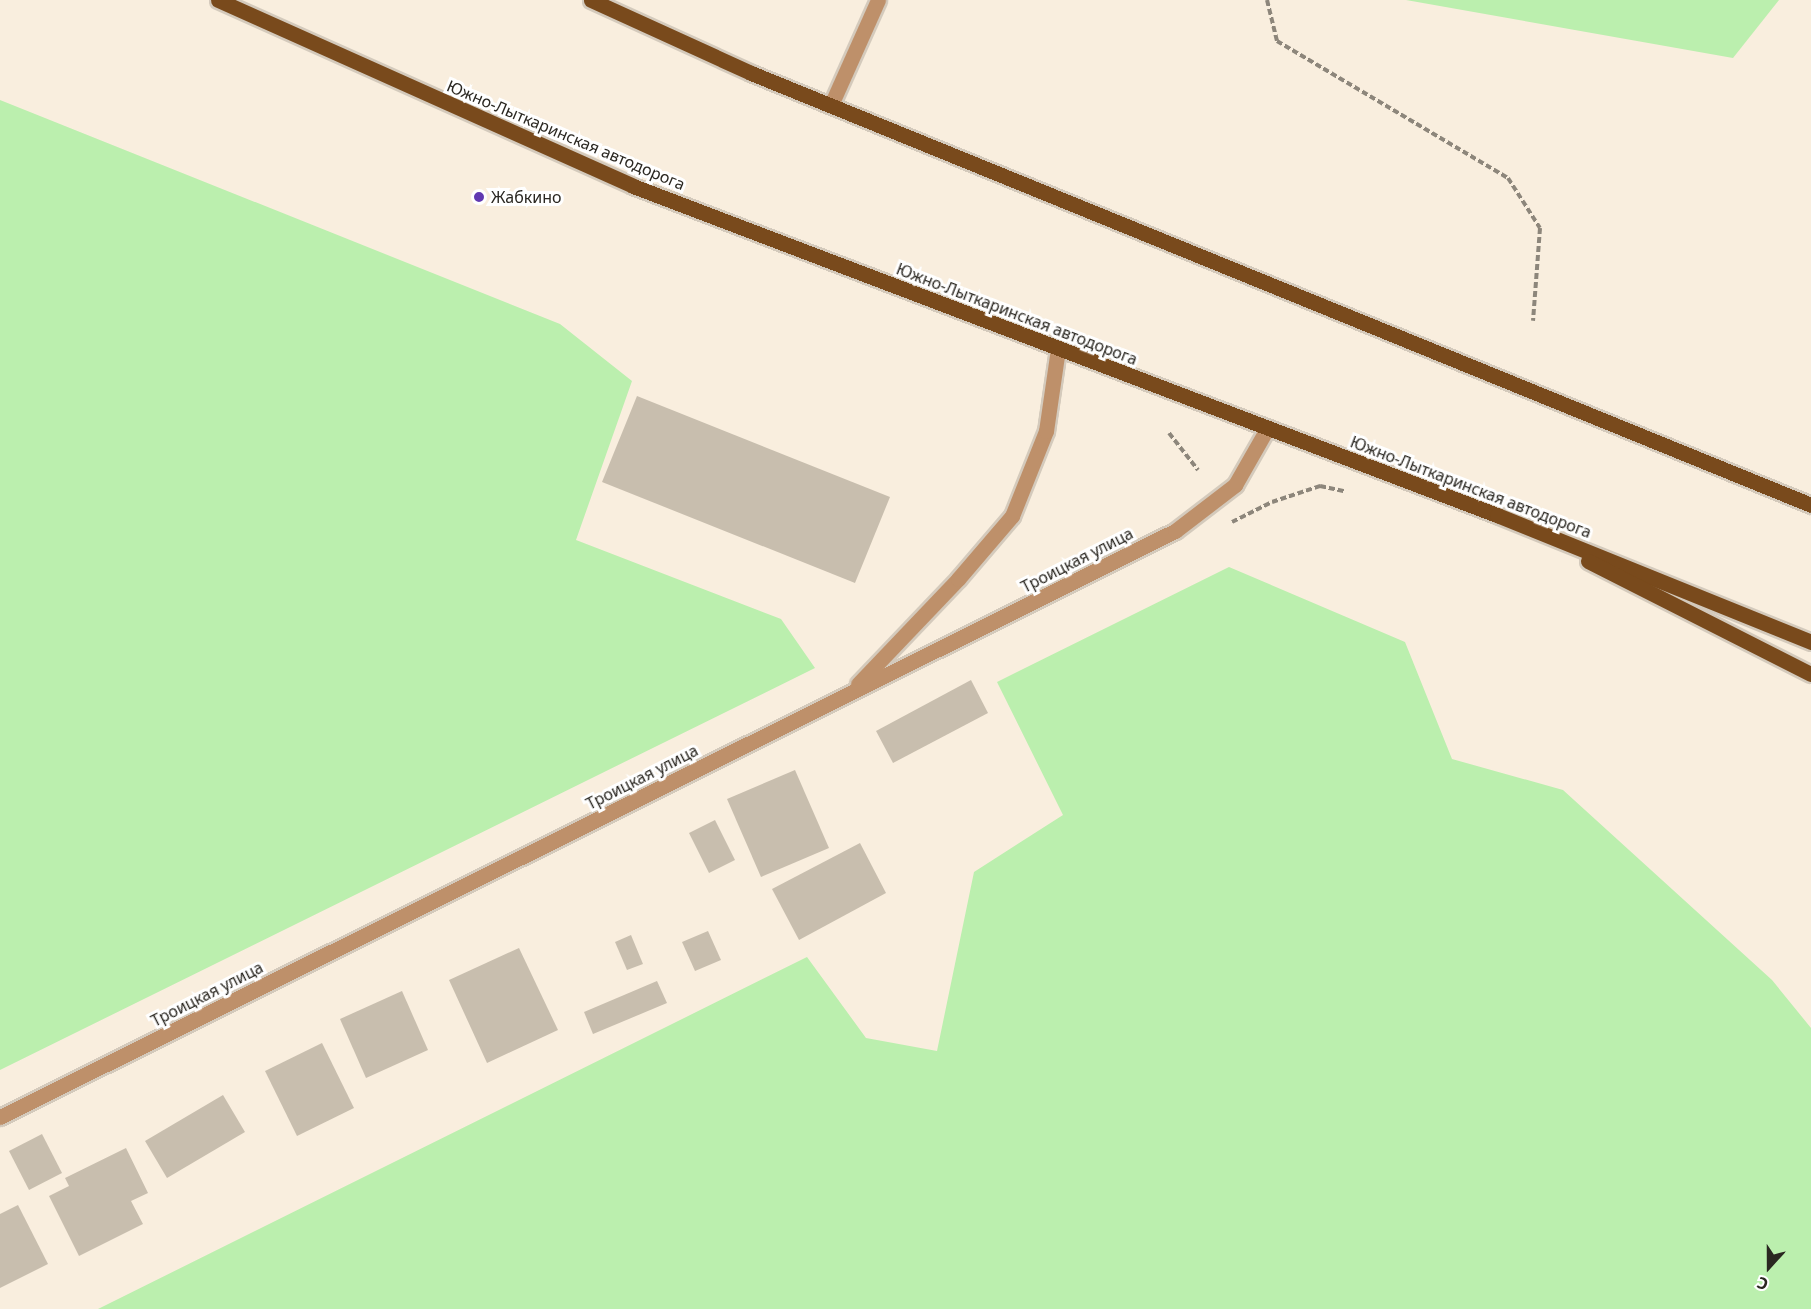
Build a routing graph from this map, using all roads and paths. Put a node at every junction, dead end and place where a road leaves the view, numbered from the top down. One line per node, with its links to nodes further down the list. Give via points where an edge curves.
1 (218, 0): 7 (main road, Южно-Лыткаринская автодорога, via 633,186)
2 (591, 0): 5 (main road)
3 (878, 0): 5 (street)
4 (1267, 0): 6 (path, via 1276,41 1508,178 1540,228)
5 (831, 105): 13 (main road)
6 (1533, 321)
7 (1058, 349): 8 (main road, Южно-Лыткаринская автодорога); 17 (street, via 1046,431 1012,516)
8 (1267, 429): 14 (main road, Южно-Лыткаринская автодорога); 17 (street, Троицкая улица, via 1235,485 1175,531)
9 (1169, 433): 10 (path)
10 (1198, 470)
11 (1344, 491): 12 (path, via 1320,486)
12 (1272, 502)
13 (1811, 505)
14 (1497, 515): 15 (main road, Южно-Лыткаринская автодорога); 16 (main road)
15 (1811, 642)
16 (1811, 675)
17 (848, 694): 18 (street, Троицкая улица)
18 (0, 1117)

